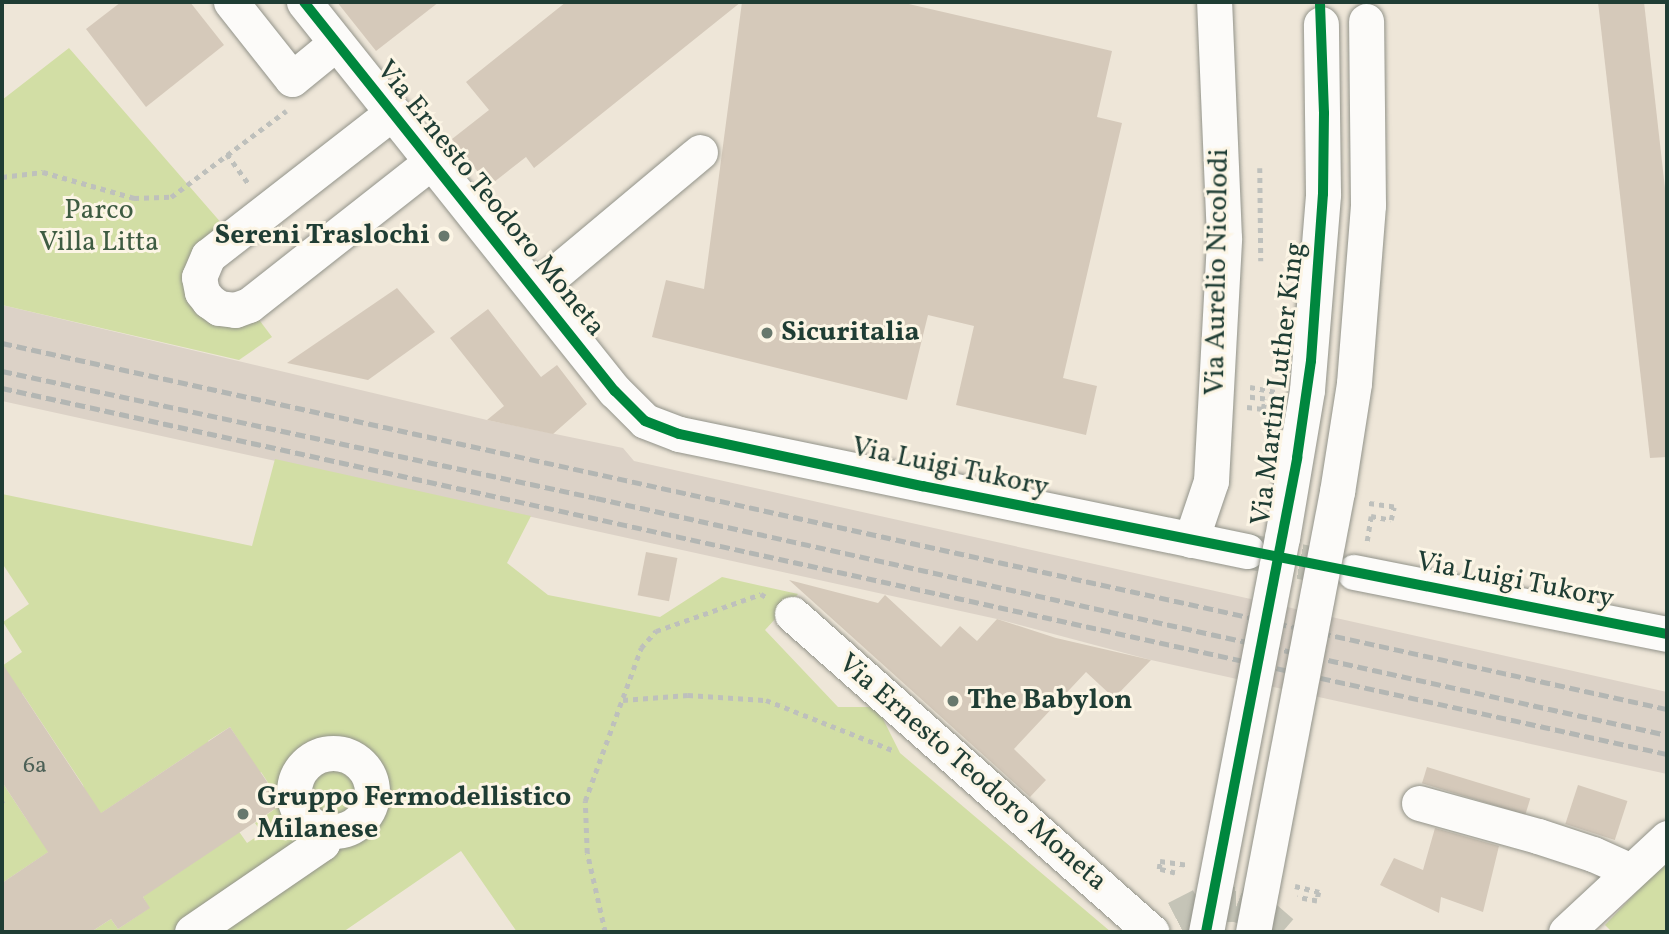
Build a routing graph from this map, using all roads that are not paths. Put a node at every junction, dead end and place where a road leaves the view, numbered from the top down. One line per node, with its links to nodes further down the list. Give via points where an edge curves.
1 (232, 2): 6 (street, via 292,79)
2 (304, 2): 6 (street, Via Ernesto Teodoro Moneta)
3 (1214, 2): 12 (street, Via Aurelio Nicolodi, via 1223,252 1211,481)
4 (1366, 12): 23 (street, bridge, via 1368,205 1354,383)
5 (1321, 13): 21 (street, Via Martin Luther King, bridge, via 1323,194 1310,370 1297,458)
6 (336, 43): 7 (street, Via Ernesto Teodoro Moneta)
7 (393, 112): 9 (street, Via Ernesto Teodoro Moneta); 9 (street, via 208,256 199,277 209,301 235,310 249,305)
8 (700, 152): 10 (street)
9 (432, 161): 10 (street, Via Ernesto Teodoro Moneta)
10 (535, 290): 11 (street, Via Ernesto Teodoro Moneta, via 615,391)
11 (645, 421): 12 (street, Via Luigi Tukory, via 679,434)
12 (1191, 540): 13 (street, Via Luigi Tukory)
13 (1247, 551)
14 (1361, 556): 16 (street, Via Luigi Tukory)
15 (792, 614): 21 (street, Via Ernesto Teodoro Moneta)
16 (1667, 634)
17 (1419, 803): 20 (street, via 1538,836)
18 (325, 831): 22 (street, via 323,843)
19 (1667, 838): 20 (street)
20 (1629, 870): 24 (street)
21 (1174, 929)
22 (192, 932)
23 (1253, 932)
24 (1566, 932)

